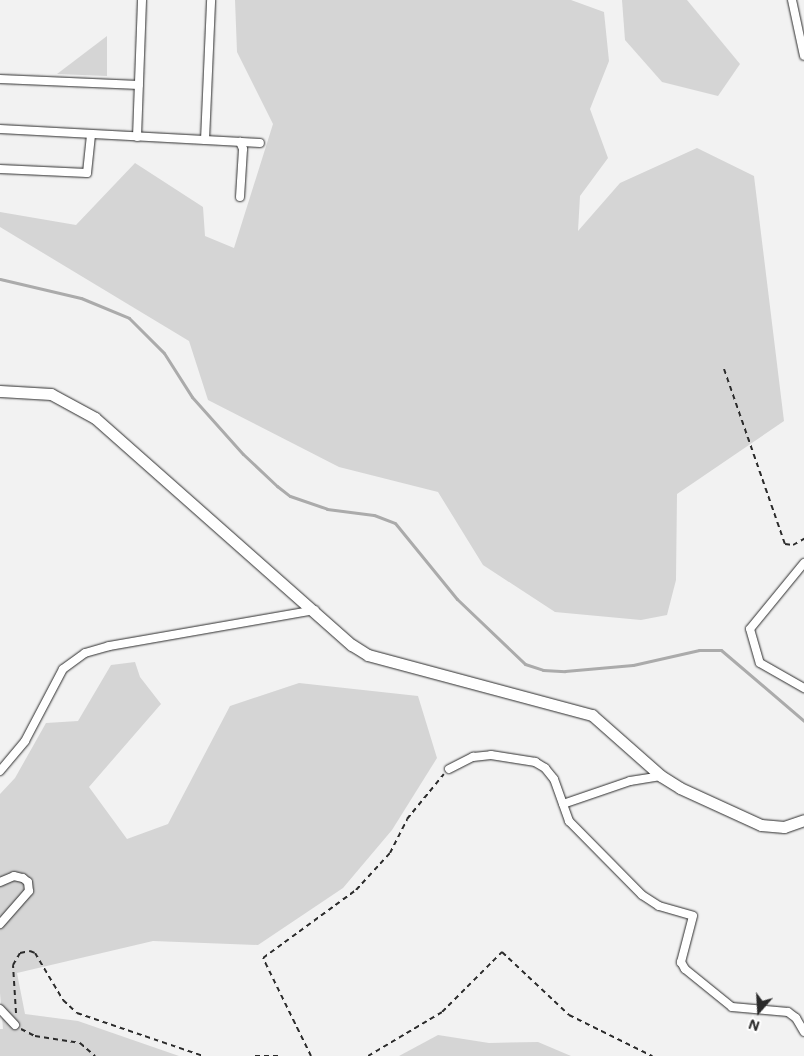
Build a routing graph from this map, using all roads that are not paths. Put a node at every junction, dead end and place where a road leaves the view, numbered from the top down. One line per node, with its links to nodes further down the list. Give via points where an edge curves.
1 (142, 0): 6 (street)
2 (211, 0): 10 (street)
3 (792, 0): 4 (street)
4 (804, 56)
5 (0, 79): 6 (street)
6 (139, 85): 9 (street)
7 (0, 129): 8 (street)
8 (91, 135): 9 (street); 13 (street, via 87,173)
9 (137, 137): 10 (street)
10 (205, 140): 11 (street)
11 (240, 142): 12 (street); 14 (street, via 243,150)
12 (260, 143)
13 (0, 169)
14 (240, 197)
15 (0, 391): 17 (street, via 52,394 95,418)
16 (804, 563): 18 (street, via 750,629 760,663)
17 (315, 610): 20 (street, via 85,653 63,669 25,741); 21 (street, via 352,645 368,655 592,715)
18 (804, 688)
19 (449, 769): 22 (street, via 473,757 491,755 535,762 550,772)
20 (0, 771)
21 (661, 776): 22 (street, via 630,781); 23 (street, via 761,825 784,827)
22 (563, 804): 28 (street, via 569,821 642,895 658,906 693,916 681,962 685,968 732,1007 788,1012)
23 (804, 820)
24 (0, 882): 25 (street, via 14,876 23,878 28,882 29,891)
25 (0, 924)
26 (0, 1009): 27 (street)
27 (15, 1025)
28 (804, 1032)

